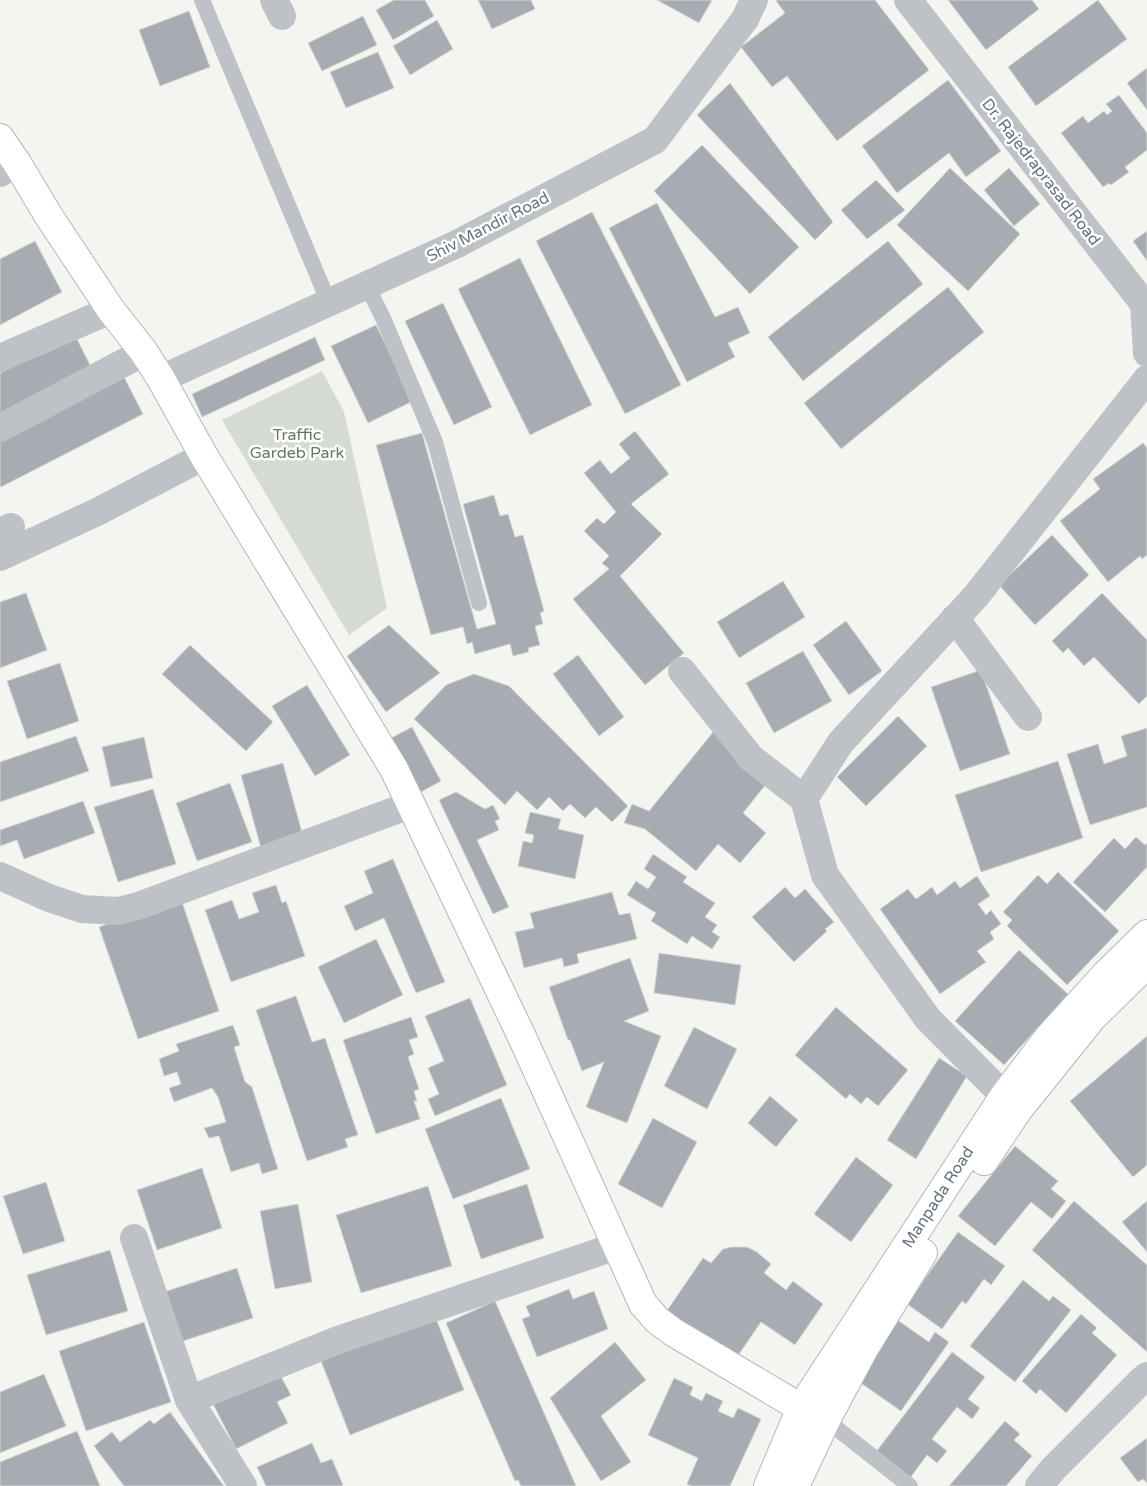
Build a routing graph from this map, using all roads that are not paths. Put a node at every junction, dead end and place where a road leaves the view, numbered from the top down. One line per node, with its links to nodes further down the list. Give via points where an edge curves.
1 (202, 0): 7 (lane)
2 (754, 0): 6 (street, Shiv Mandir Road, via 745,18 655,140 457,244)
3 (908, 0): 10 (street, Dr. Rajedraprasad Road, via 1144,304)
4 (0, 138): 5 (street)
5 (8, 168): 8 (street, via 48,215)
6 (367, 286): 7 (street, Shiv Mandir Road); 17 (lane, via 435,442)
7 (329, 303): 12 (street, Shiv Mandir Road)
8 (110, 310): 9 (street); 11 (street)
9 (144, 352): 12 (street); 14 (street)
10 (1147, 353)
11 (0, 358)
12 (161, 379): 15 (street)
13 (1147, 379): 18 (street, via 976,596)
14 (0, 428)
15 (204, 456): 16 (street, via 99,511); 22 (street, via 394,769)
16 (0, 557)
17 (479, 603)
18 (955, 618): 20 (street); 21 (street, via 841,742)
19 (682, 671): 21 (street, via 751,758)
20 (1028, 717)
21 (804, 799): 26 (street, via 824,875 928,1019)
22 (410, 804): 23 (street, via 118,911 82,909); 28 (street, via 522,1037)
23 (0, 876)
24 (1147, 934): 26 (street, Manpada Road, via 1048,1038)
25 (1147, 964): 26 (street, Manpada Road)
26 (1011, 1103): 31 (street, Manpada Road); 32 (street, Manpada Road, via 864,1349)
27 (134, 1238): 30 (street)
28 (616, 1246): 30 (street, via 338,1340); 31 (street, via 643,1304 657,1320)
29 (1147, 1376): 37 (street, via 1053,1468)
30 (189, 1400): 33 (street)
31 (801, 1408): 32 (street); 34 (street, Manpada Road)
32 (826, 1420): 35 (street, Manpada Road); 36 (lane)
33 (243, 1486)
34 (768, 1486)
35 (795, 1486)
36 (910, 1486)
37 (1039, 1486)

